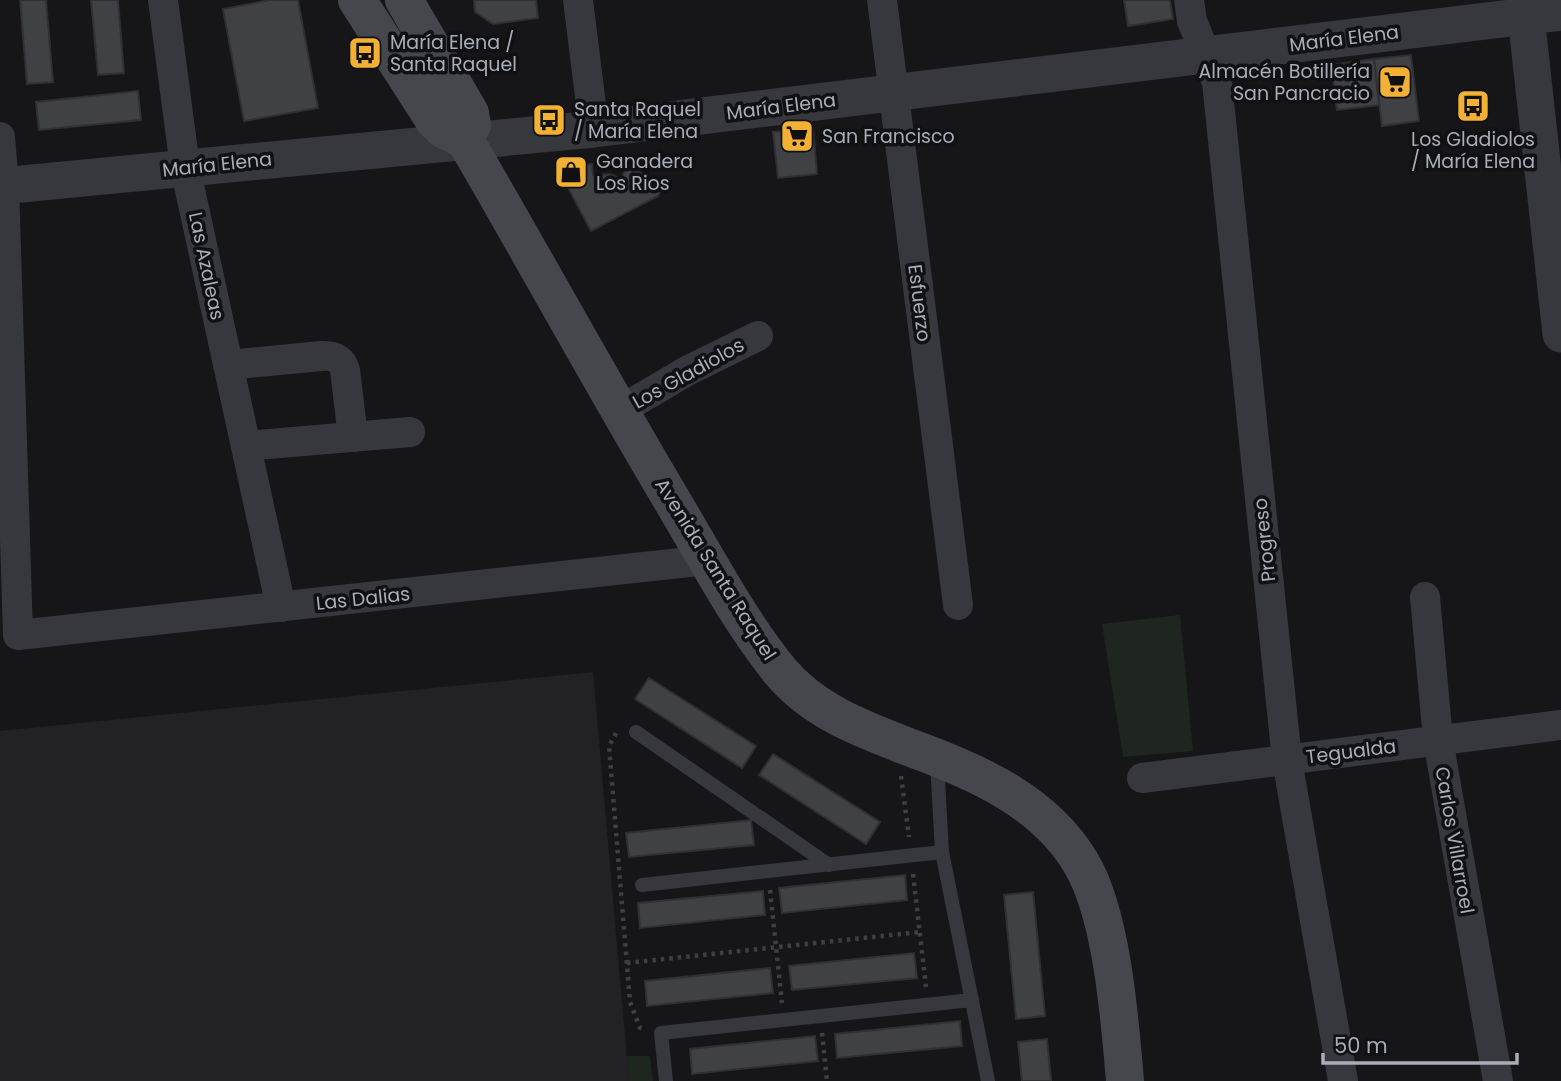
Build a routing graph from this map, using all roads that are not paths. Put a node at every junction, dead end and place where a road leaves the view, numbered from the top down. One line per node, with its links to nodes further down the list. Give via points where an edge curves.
1 (163, 0): 13 (street, Las Azaleas)
2 (357, 0): 12 (main road, Avenida Santa Raquel, via 426,109 443,129)
3 (404, 0): 12 (main road, via 470,113 472,125)
4 (578, 0): 10 (street)
5 (882, 0): 9 (street, Esfuerzo)
6 (1189, 0): 8 (street, Progreso)
7 (1519, 12): 8 (street, María Elena); 15 (street)
8 (1206, 55): 9 (street, María Elena); 30 (street, Progreso, via 1217,82)
9 (894, 93): 10 (street, María Elena); 24 (street, Esfuerzo)
10 (594, 129): 12 (street, María Elena)
11 (0, 137): 14 (street)
12 (465, 140): 13 (street, María Elena); 18 (main road, Avenida Santa Raquel)
13 (186, 167): 14 (street, María Elena); 17 (street, Las Azaleas)
14 (2, 186): 25 (street, Las Dalias, via 18,635)
15 (1561, 334)
16 (758, 336): 18 (street, Los Gladiolos)
17 (228, 365): 20 (street, via 337,357 345,370); 21 (street, Las Azaleas)
18 (619, 411): 22 (main road, Avenida Santa Raquel)
19 (410, 432): 20 (street)
20 (353, 437): 21 (street)
21 (246, 446): 25 (street, Las Azaleas)
22 (708, 560): 25 (street, Las Dalias); 29 (main road, Avenida Santa Raquel, via 769,656 800,691 842,720)
23 (1425, 597): 28 (street, Carlos Villarroel)
24 (958, 605)
25 (281, 607)
26 (1561, 725): 28 (street, Tegualda)
27 (636, 732): 33 (lane)
28 (1438, 740): 30 (street, Tegualda); 40 (street, Carlos Villarroel)
29 (936, 757): 32 (lane); 38 (main road, Avenida Santa Raquel, via 982,776 1021,801 1069,844 1082,863 1105,932)
30 (1287, 760): 31 (street, Tegualda); 39 (street, Progreso)
31 (1142, 778)
32 (943, 852): 33 (lane); 35 (lane)
33 (830, 865): 34 (lane)
34 (642, 885)
35 (972, 1000): 36 (lane, via 661,1033); 37 (lane)
36 (666, 1081)
37 (988, 1081)
38 (1125, 1081)
39 (1343, 1081)
40 (1498, 1081)

